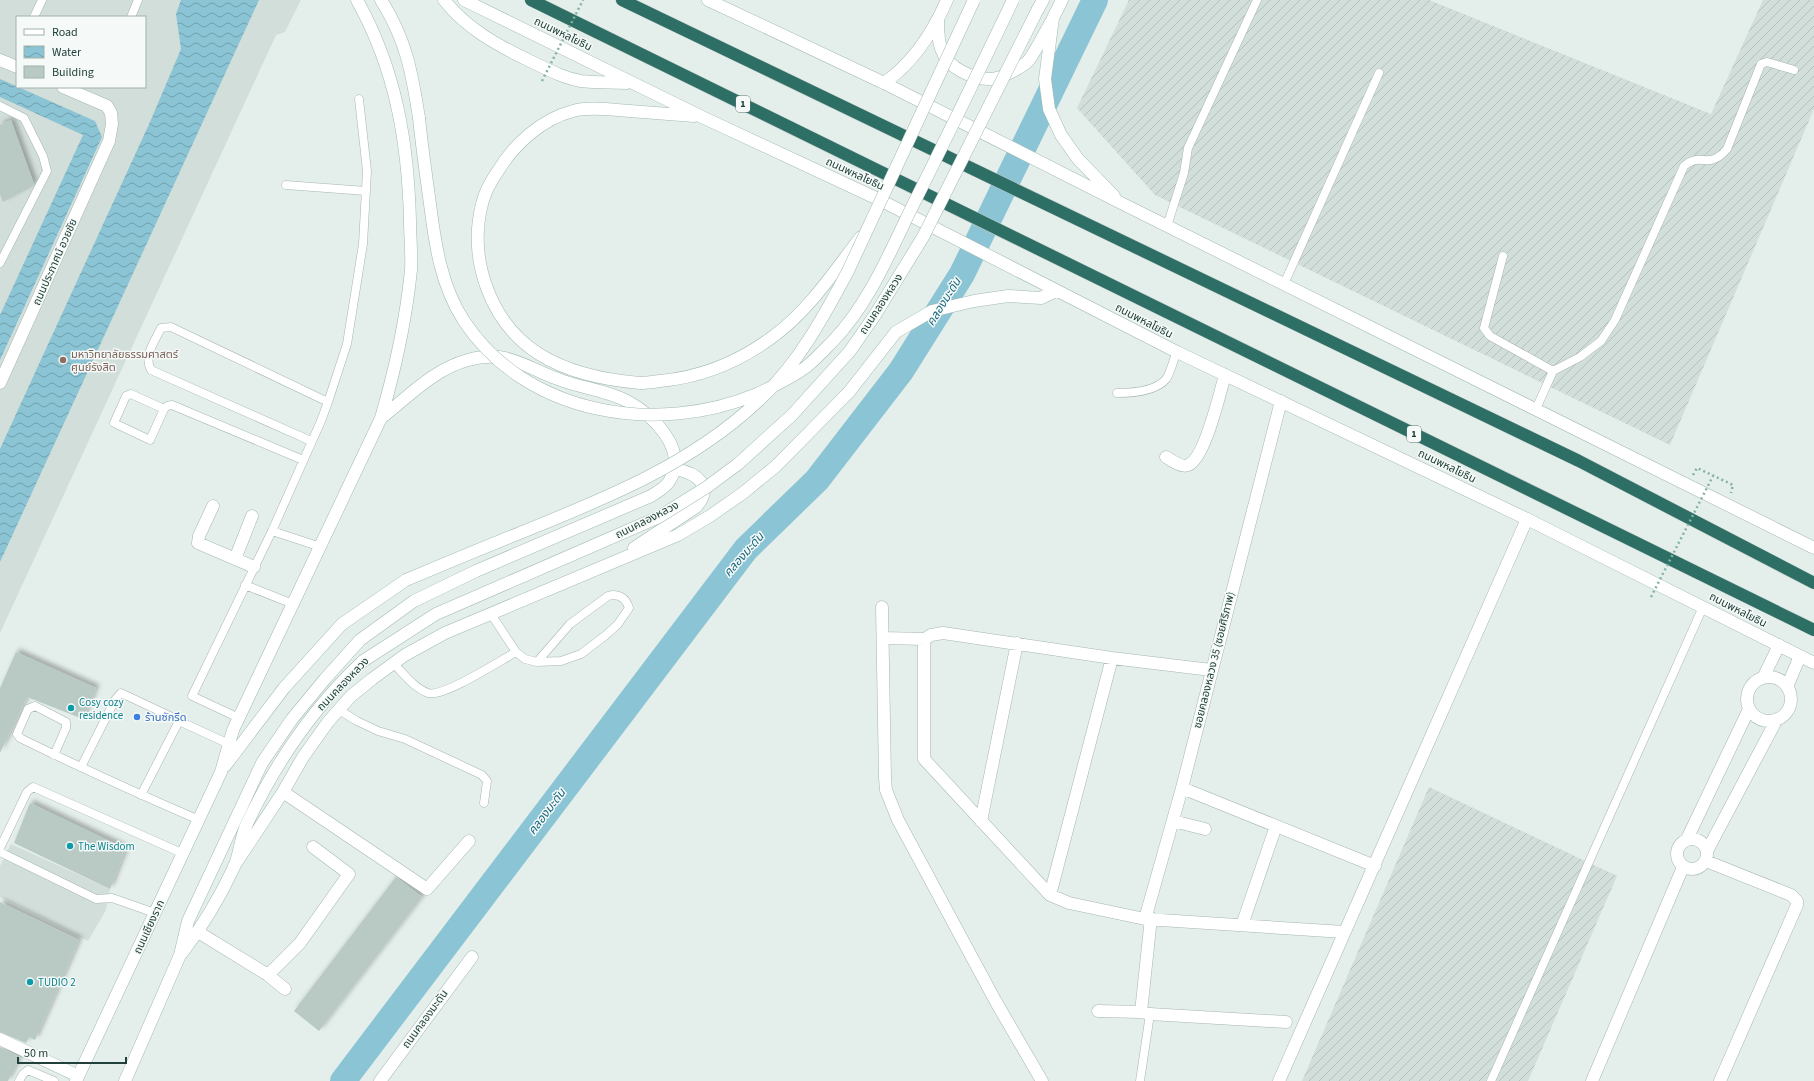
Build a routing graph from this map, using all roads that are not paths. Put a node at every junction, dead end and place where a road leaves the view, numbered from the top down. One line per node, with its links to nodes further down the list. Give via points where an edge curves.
1 (42, 0): 16 (lane)
2 (138, 0): 17 (lane)
3 (357, 0): 48 (main road, via 381,49 396,97 410,204 411,268 403,326)
4 (381, 0): 12 (main road, bridge, via 402,38 412,74 436,247 447,288 462,319 497,361 533,385 572,401 610,412 654,415 699,412 750,397 786,380 806,367 847,325 870,291 894,245)
5 (444, 0): 24 (main road, via 480,35 556,74 583,81)
6 (464, 0): 24 (main road, ถนนพหลโยธิน)
7 (531, 0): 68 (highway, ถนนพหลโยธิน / 1)
8 (622, 0): 62 (highway, via 1579,461)
9 (708, 0): 25 (main road)
10 (947, 0): 19 (main road)
11 (974, 0): 34 (main road, bridge)
12 (1013, 0)
13 (1062, 0): 18 (main road)
14 (1258, 0): 33 (lane, via 1188,148 1184,173)
15 (1041, 3): 107 (main road, ถนนคลองหลวง, bridge, via 923,237 850,351 792,415 738,464 659,517 436,614 363,661 314,713 268,782 245,828)
16 (34, 16)
17 (131, 16)
18 (1053, 18): 19 (main road, via 1028,60 1016,70 992,80 973,76 947,60 939,42); 32 (main road, via 1045,79 1049,109 1061,135 1078,159)
19 (938, 21): 25 (main road, via 908,62)
20 (0, 60): 21 (main road)
21 (16, 67)
22 (1794, 70): 40 (lane, via 1767,62 1761,64 1727,149 1712,161 1696,159 1684,166 1615,320 1600,341 1580,357)
23 (1379, 73): 37 (lane)
24 (632, 83): 29 (main road, ถนนพหลโยธิน)
25 (884, 83): 32 (main road)
26 (65, 88): 42 (main road, ถนนประภาศน์ อวยชัย, via 107,106 112,124 109,141)
27 (360, 99): 31 (lane, via 367,171)
28 (0, 106): 36 (lane, via 24,118 43,156 47,171)
29 (702, 117): 34 (main road, via 603,109 573,111 556,117 536,129 506,158 488,186 482,202 478,247 480,268 485,285 500,314 511,329 533,349 554,363 576,372 641,383 678,380 717,369 746,356 777,334 803,310); 38 (main road, ถนนพหลโยธิน, via 878,199)
30 (286, 185): 31 (lane)
31 (366, 192): 45 (lane, via 363,244 347,344)
32 (1121, 203): 33 (main road)
33 (1167, 226): 37 (main road)
34 (864, 234): 90 (main road, bridge, via 831,304 791,365 758,402 718,436 662,470 593,504 406,580 342,624 284,688)
35 (1503, 256): 40 (lane, via 1484,328 1490,336)
36 (0, 263)
37 (1284, 284): 47 (main road)
38 (1056, 291): 39 (main road, ถนนพหลโยธิน); 60 (main road, via 1041,298 1008,296 932,311 896,332 849,392 787,456 743,493 678,535)
39 (1177, 352): 41 (main road, ถนนพหลโยธิน); 43 (lane, via 1166,379 1149,389)
40 (1553, 371): 47 (lane)
41 (1225, 375): 44 (main road, ถนนพหลโยธิน); 50 (main road, via 1216,411 1193,462 1183,466)
42 (0, 383)
43 (1117, 393)
44 (1281, 401): 55 (main road, ถนนพหลโยธิน); 79 (main road, ซอยคลองหลวง 35 (ซอยศิริภาพ))
45 (328, 402): 49 (lane); 49 (lane, via 171,327 161,328 148,356 147,363 151,370)
46 (164, 409): 46 (lane, via 131,394 126,396 114,423 150,440); 51 (lane, via 167,406 180,408)
47 (1536, 409): 58 (main road)
48 (381, 418): 52 (main road, via 447,367 469,359 494,356 515,360 558,379 626,400 645,412 661,428 671,445); 57 (main road)
49 (311, 442): 51 (lane)
50 (1166, 457)
51 (303, 460): 56 (lane)
52 (675, 470): 60 (main road, via 689,472 700,480 703,486 701,502); 116 (main road, via 669,482 651,496 414,601 360,640 292,719 262,763 188,921)
53 (213, 506): 59 (main road, via 198,543)
54 (252, 516): 59 (main road)
55 (1527, 519): 66 (main road, ถนนพหลโยธิน); 108 (main road)
56 (272, 531): 57 (lane); 61 (lane)
57 (321, 547): 64 (main road)
58 (1814, 548)
59 (235, 559): 61 (main road)
60 (614, 562): 67 (main road)
61 (254, 567): 63 (lane)
62 (1814, 583)
63 (245, 585): 64 (lane); 85 (lane, via 192,696)
64 (293, 604): 85 (main road)
65 (882, 607): 69 (main road)
66 (1703, 607): 72 (main road, ถนนพหลโยธิน); 132 (lane)
67 (491, 614): 73 (lane); 77 (main road, via 445,633)
68 (1814, 630)
69 (883, 638): 70 (main road); 129 (main road, via 885,778 888,797 967,949)
70 (925, 639): 71 (main road, via 943,633); 96 (main road, via 924,759)
71 (1017, 643): 75 (main road); 96 (main road)
72 (1779, 645): 74 (main road, ถนนพหลโยธิน); 80 (main road)
73 (516, 652): 76 (lane, via 525,659); 77 (lane, via 437,694 430,694 413,684)
74 (1800, 656): 78 (main road, ถนนพหลโยธิน); 81 (main road)
75 (1112, 658): 79 (main road); 110 (main road)
76 (537, 662): 76 (lane, via 561,661 581,654 606,636 621,620 629,608 626,601 621,596 608,596 570,624)
77 (393, 663): 83 (main road, via 351,696)
78 (1814, 663)
79 (1211, 670): 91 (main road, ซอยคลองหลวง 35 (ซอยศิริภาพ))
80 (1763, 678): 81 (main road, via 1777,679); 82 (main road, via 1748,692)
81 (1787, 687): 86 (main road, via 1790,693 1790,707)
82 (1749, 709): 86 (main road, via 1761,720); 100 (main road)
83 (339, 710): 92 (main road, via 303,757); 94 (lane, via 378,731 405,739 482,775 487,781)
84 (172, 718): 89 (lane, via 121,693 114,700)
85 (239, 718): 87 (main road)
86 (1777, 720): 106 (main road)
87 (229, 744): 90 (main road); 93 (lane, via 179,721)
88 (54, 755): 88 (lane, via 66,728 66,722 31,706 17,736); 89 (lane)
89 (81, 766): 93 (lane)
90 (221, 772): 95 (main road, ถนนเชียงราก)
91 (1182, 788): 97 (main road, ซอยคลองหลวง 35 (ซอยศิริภาพ)); 98 (main road)
92 (283, 792): 101 (main road, via 427,889); 107 (main road)
93 (141, 795): 95 (lane)
94 (484, 803)
95 (199, 820): 105 (main road, ถนนเชียงราก)
96 (981, 820): 110 (main road)
97 (1173, 821): 99 (main road); 112 (main road, ซอยคลองหลวง 35 (ซอยศิริภาพ))
98 (1276, 826): 108 (main road); 113 (main road)
99 (1205, 829)
100 (1687, 839): 106 (main road, via 1700,841); 109 (main road, via 1678,846 1677,852 1677,858)
101 (469, 841)
102 (313, 847): 118 (main road, via 349,874 300,943)
103 (0, 848): 105 (lane, via 26,792 33,787)
104 (0, 852): 111 (lane, via 96,899 112,898)
105 (184, 854): 111 (main road, ถนนเชียงราก)
106 (1706, 856): 109 (main road, via 1698,868); 134 (main road, via 1791,895 1797,903)
107 (234, 866): 114 (main road, ถนนคลองหลวง)
108 (1375, 866): 115 (main road)
109 (1683, 867): 133 (main road)
110 (1050, 895): 112 (main road, via 1069,903)
111 (155, 913): 124 (main road, ถนนเชียงราก)
112 (1148, 918): 113 (main road); 121 (main road, ซอยคลองหลวง 35 (ซอยศิริภาพ))
113 (1242, 925): 115 (main road)
114 (198, 932): 116 (main road, ถนนคลองหลวง); 118 (main road)
115 (1344, 932): 131 (main road)
116 (180, 955): 127 (main road)
117 (472, 957): 128 (main road, ถนนคลองมะดัน)
118 (268, 975): 119 (main road)
119 (285, 989)
120 (1098, 1011): 121 (main road)
121 (1145, 1013): 122 (main road); 130 (lane)
122 (1286, 1022)
123 (0, 1039): 124 (main road)
124 (77, 1078)
125 (20, 1081): 126 (lane, via 28,1070)
126 (54, 1081)
127 (125, 1081)
128 (380, 1081)
129 (1042, 1081)
130 (1140, 1081)
131 (1279, 1081)
132 (1491, 1081)
133 (1592, 1081)
134 (1720, 1081)

